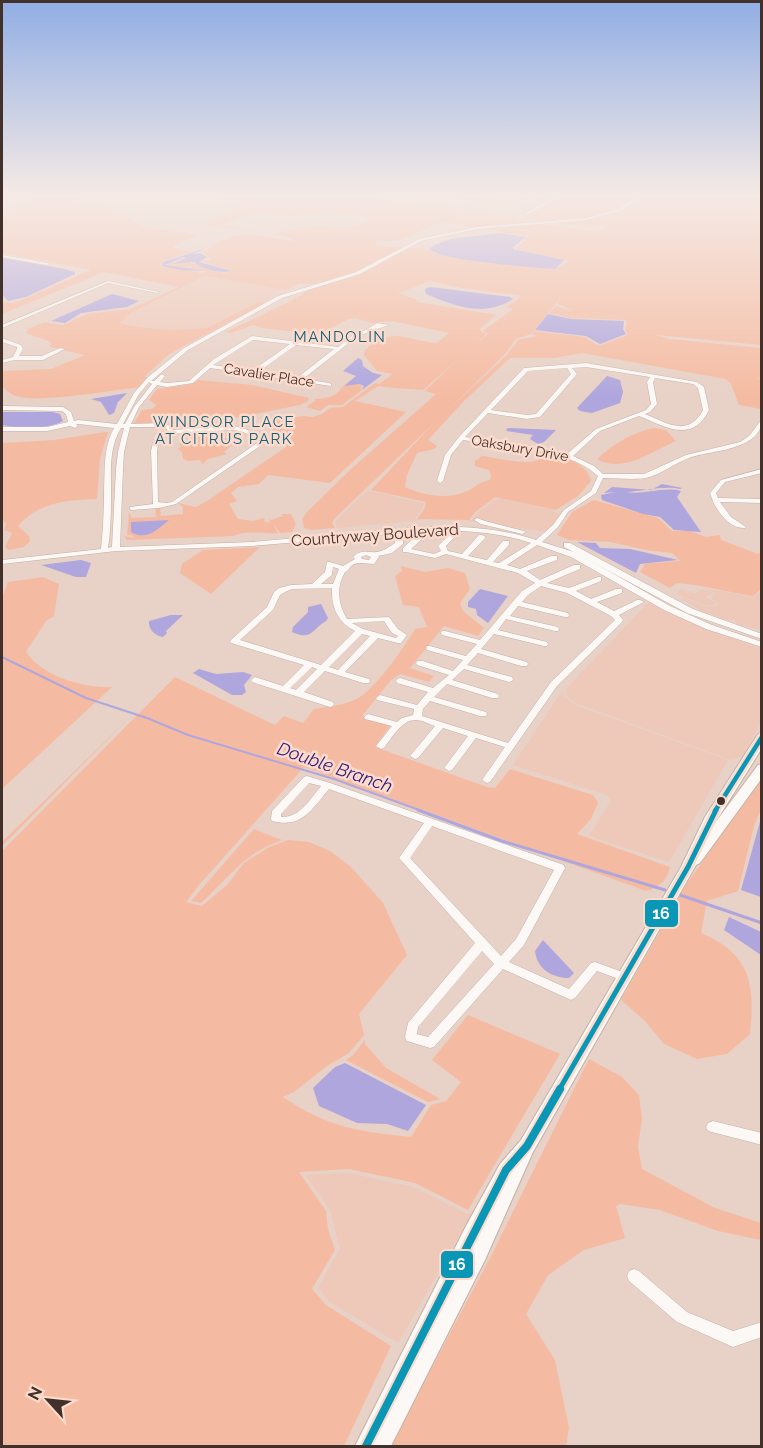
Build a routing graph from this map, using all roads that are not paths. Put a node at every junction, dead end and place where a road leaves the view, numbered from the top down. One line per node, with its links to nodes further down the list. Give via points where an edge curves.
1 (33, 262): 4 (street)
2 (381, 262): 19 (street, via 273,301 196,343)
3 (383, 262): 20 (street, via 358,276 279,302 201,345 173,365)
4 (47, 264)
5 (157, 292): 6 (street, via 108,282)
6 (2, 327)
7 (368, 330): 10 (street)
8 (2, 340): 12 (street, via 19,346)
9 (295, 343): 10 (street); 14 (street, via 252,338); 16 (street)
10 (337, 348): 18 (street)
11 (62, 349): 12 (street, via 43,358)
12 (15, 358): 13 (street)
13 (2, 360)
14 (209, 366): 16 (street, Cavalier Place); 20 (street, via 195,380)
15 (569, 367): 17 (street, via 586,365); 23 (street, via 526,369); 23 (street, via 574,374 538,416)
16 (253, 372): 18 (street, Cavalier Place)
17 (654, 376): 24 (street, via 650,382 654,404); 24 (street, via 699,385 706,410 697,424 686,427)
18 (298, 380): 21 (street, Cavalier Place)
19 (147, 382): 20 (street); 27 (street, via 129,405)
20 (157, 383): 27 (street)
21 (329, 385)
22 (2, 408): 26 (street, via 63,409)
23 (486, 411): 30 (street)
24 (641, 415): 31 (street, via 598,430)
25 (762, 421): 33 (street, via 742,443 688,456 645,476)
26 (72, 423): 27 (street, via 95,429); 28 (street, via 47,429)
27 (122, 426): 29 (street); 48 (street); 49 (street, via 108,454)
28 (2, 429)
29 (162, 433): 37 (street, via 154,502); 37 (street, via 233,426 257,438 259,445 174,503)
30 (460, 438): 31 (street, Oaksbury Drive); 34 (street, via 448,455)
31 (569, 456): 33 (street, Oaksbury Drive, via 586,462)
32 (762, 471): 35 (street, via 723,481 716,488)
33 (601, 476): 46 (street, via 594,492 566,511)
34 (440, 481)
35 (715, 500): 36 (street); 40 (street, via 734,524)
36 (762, 501)
37 (160, 506): 38 (street)
38 (132, 508)
39 (477, 520): 46 (street)
40 (743, 527)
41 (465, 529): 42 (street, Countryway Boulevard); 46 (street, Countryway Boulevard); 46 (street, via 501,531)
42 (393, 531): 46 (street, Countryway Boulevard, via 457,524); 48 (street, Countryway Boulevard); 59 (street, via 400,541 397,546)
43 (453, 534): 50 (street, via 442,546)
44 (422, 535): 50 (street, via 406,550 435,556)
45 (482, 537): 51 (street)
46 (536, 541): 56 (street); 58 (street, via 556,544); 58 (street, Countryway Boulevard, via 579,551); 60 (street); 71 (street, Countryway Boulevard, via 574,555)
47 (506, 543): 54 (street)
48 (116, 547): 49 (street, Countryway Boulevard)
49 (104, 548): 52 (street, Countryway Boulevard); 55 (street, Countryway Boulevard)
50 (445, 552): 51 (street)
51 (464, 556): 54 (street)
52 (2, 557)
53 (554, 558): 60 (street)
54 (489, 561): 56 (street)
55 (2, 562)
56 (502, 565): 60 (street)
57 (577, 567): 62 (street)
58 (611, 568): 69 (street, Countryway Boulevard)
59 (346, 569): 63 (street); 64 (street, via 330,564 329,573)
60 (517, 569): 62 (street)
61 (598, 579): 65 (street)
62 (540, 583): 65 (street); 70 (street, via 525,592)
63 (334, 585): 64 (street); 75 (street)
64 (315, 586): 90 (street, via 282,590 270,608 234,641)
65 (570, 591): 67 (street)
66 (619, 591): 67 (street)
67 (590, 602): 72 (street)
68 (640, 602): 72 (street)
69 (672, 602): 71 (street); 76 (street, Countryway Boulevard)
70 (517, 603): 73 (street); 74 (street)
71 (659, 603): 76 (street, Countryway Boulevard)
72 (614, 614): 114 (street, via 619,620 554,684)
73 (565, 615)
74 (506, 616): 77 (street); 79 (street)
75 (345, 621): 78 (street); 81 (street, via 386,618 403,635 398,641)
76 (722, 628): 82 (street); 85 (street, Countryway Boulevard)
77 (555, 629)
78 (360, 631): 81 (street); 92 (street)
79 (493, 631): 83 (street); 84 (street)
80 (445, 633): 83 (street)
81 (376, 635): 93 (street)
82 (762, 639)
83 (483, 643): 87 (street)
84 (544, 644)
85 (762, 645)
86 (430, 648): 88 (street)
87 (476, 650): 88 (street); 91 (street)
88 (465, 662): 94 (street); 95 (street)
89 (420, 663): 94 (street)
90 (310, 664): 92 (street); 100 (street)
91 (524, 664)
92 (323, 668): 93 (street); 101 (street)
93 (339, 673): 97 (street)
94 (455, 674): 99 (street)
95 (509, 679)
96 (255, 680): 100 (street)
97 (366, 681)
98 (400, 681): 102 (street)
99 (445, 681): 102 (street); 103 (street)
100 (284, 689): 101 (street)
101 (297, 693): 105 (street)
102 (431, 695): 106 (street); 107 (street)
103 (495, 696)
104 (380, 698): 106 (street)
105 (330, 704)
106 (418, 713): 109 (street); 110 (street)
107 (483, 714)
108 (368, 717): 110 (street)
109 (441, 724): 111 (street); 115 (street)
110 (397, 725): 113 (street)
111 (474, 734): 114 (street); 117 (street)
112 (762, 737): 116 (main road)
113 (381, 746)
114 (510, 746): 119 (street)
115 (415, 756)
116 (747, 762): 118 (main road); 122 (main road, via 699,841)
117 (449, 768)
118 (762, 768): 122 (main road)
119 (487, 780)
120 (327, 785): 120 (street, via 296,820 286,823 276,819 276,813 307,778); 121 (street)
121 (430, 822): 123 (street, via 404,858); 124 (street, via 560,868 520,942)
122 (688, 867): 125 (main road)
123 (482, 943): 124 (street); 124 (street, via 412,1026 411,1037 430,1043)
124 (500, 963): 125 (street, via 571,995 595,966)
125 (624, 977): 129 (main road, via 527,1146 517,1173)
126 (713, 1127): 127 (street)
127 (762, 1139)
128 (634, 1276): 130 (street, via 682,1317 733,1339)
129 (433, 1327): 131 (main road); 132 (main road)
130 (762, 1329)
131 (366, 1446)
132 (380, 1446)

